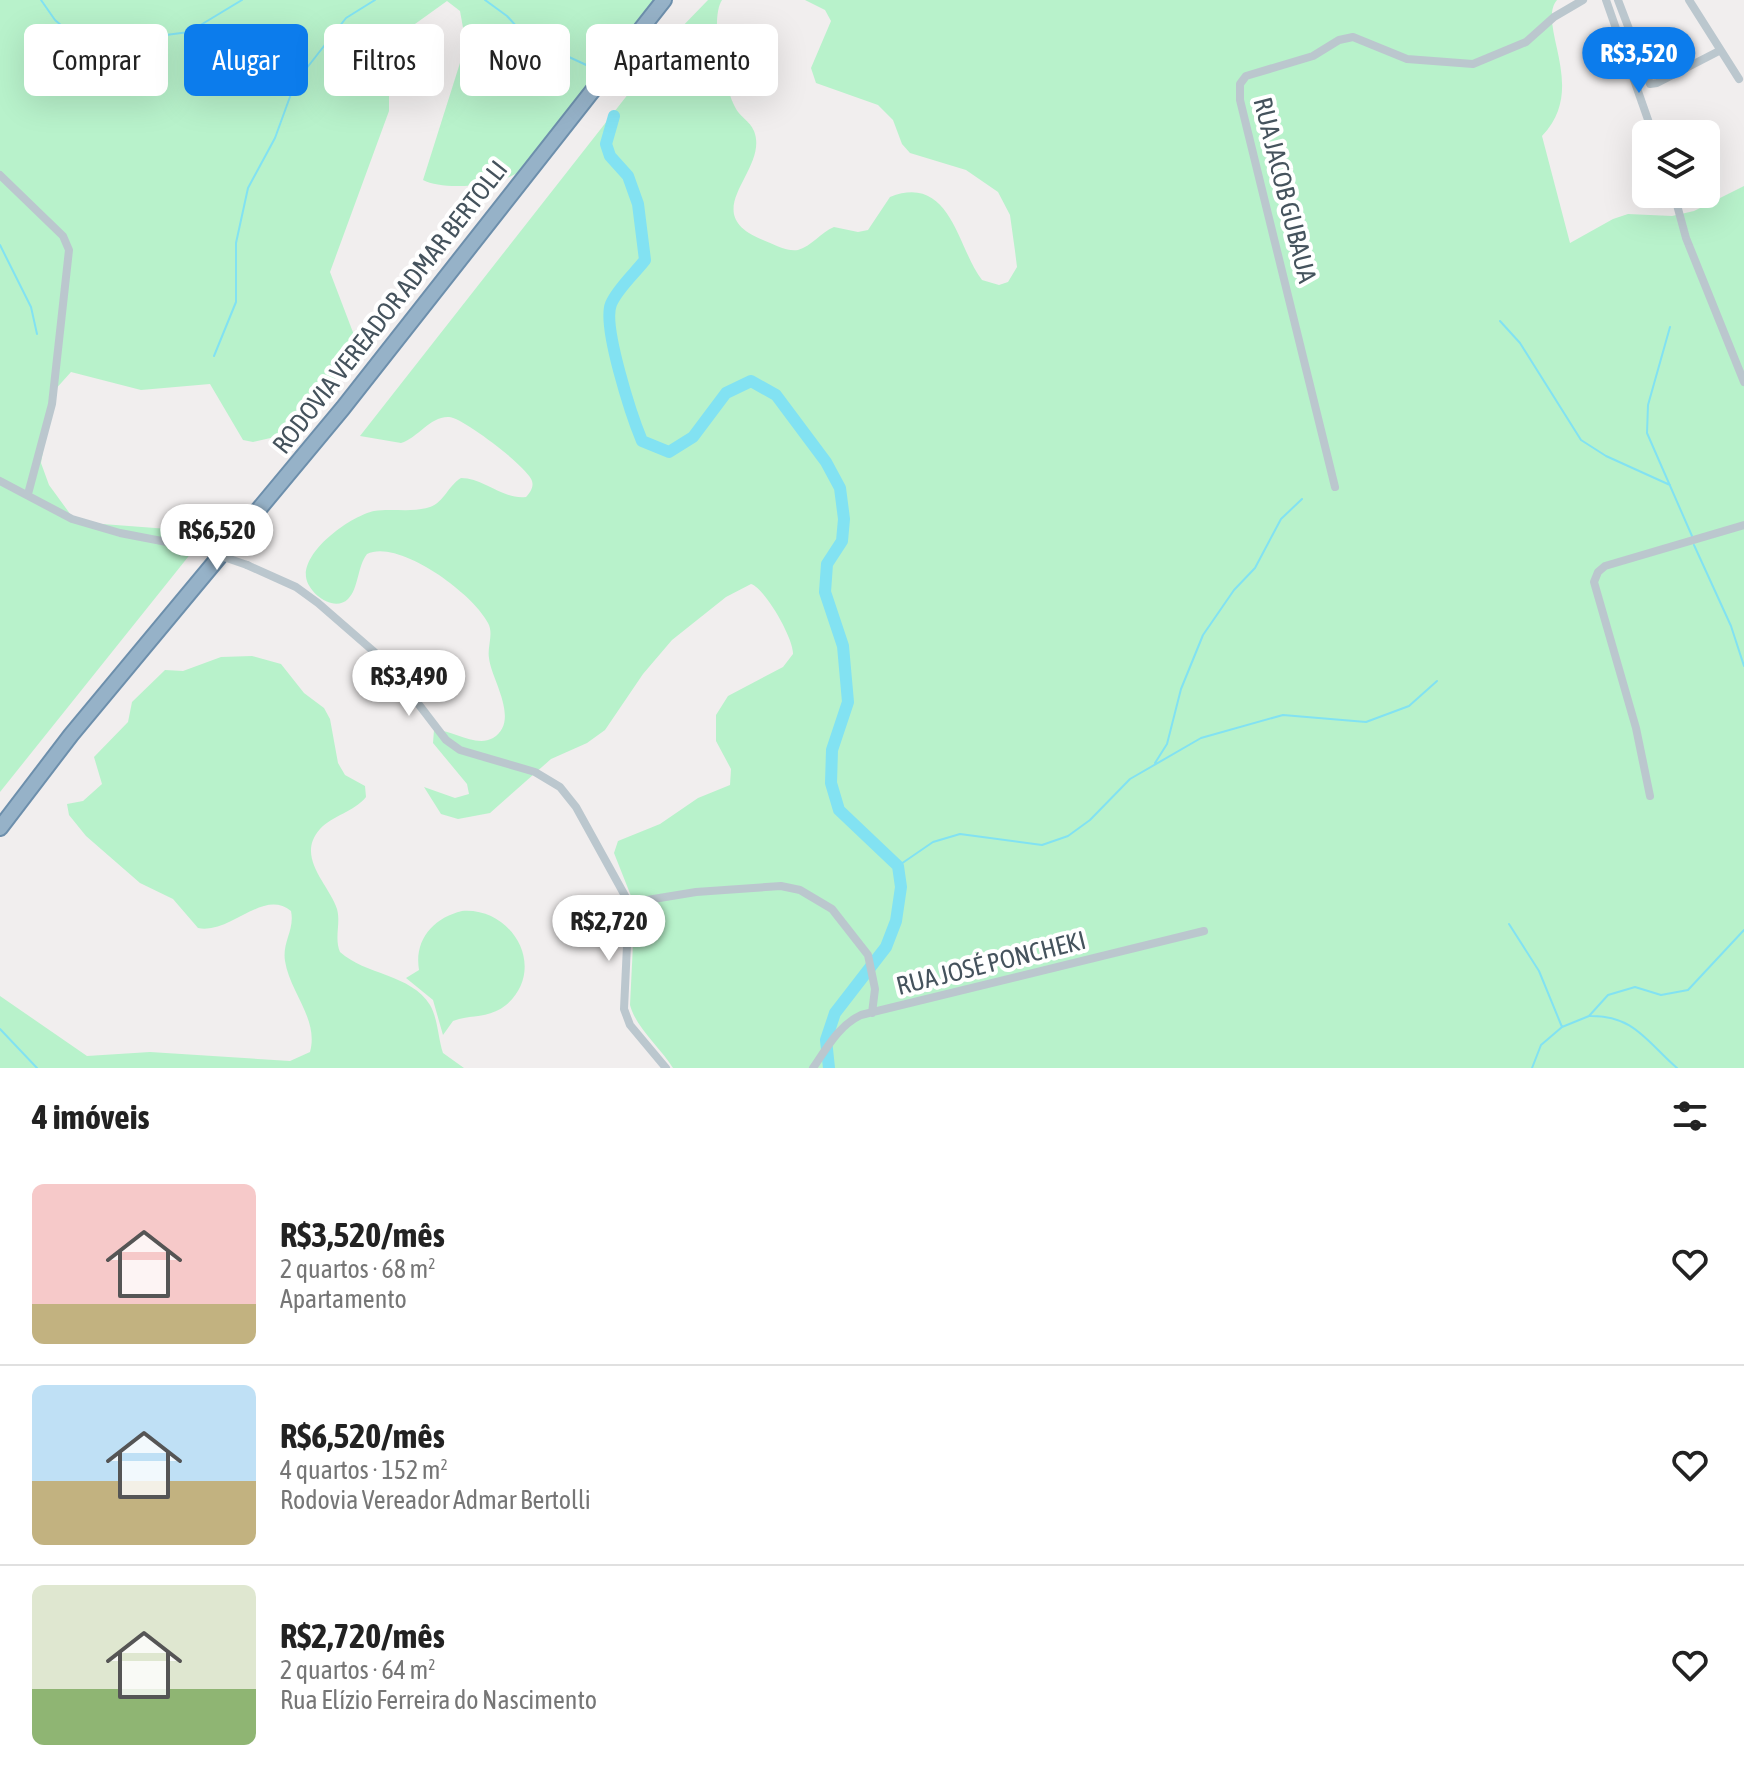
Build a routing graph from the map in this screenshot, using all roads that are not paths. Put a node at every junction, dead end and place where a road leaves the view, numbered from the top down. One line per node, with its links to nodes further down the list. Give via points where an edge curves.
1 (664, 0): 17 (highway, RODOVIA VEREADOR ADMAR BERTOLLI, via 343,408)
2 (1583, 0): 13 (street, RUA JACOB GUBAUA, via 1526,42 1473,64 1407,59 1353,37 1313,56 1246,76 1240,84)
3 (1606, 0): 8 (street)
4 (1618, 0): 6 (street, via 1650,84)
5 (1689, 0): 6 (street)
6 (1719, 51): 7 (street)
7 (1739, 79)
8 (1648, 120)
9 (0, 175): 14 (street, via 63,236 69,250 52,404)
10 (1678, 208): 11 (street)
11 (1744, 382)
12 (0, 481): 14 (street)
13 (1335, 487)
14 (28, 494): 18 (street, bridge, via 72,519 198,548 296,587 387,663 446,740 460,750 535,772 560,787)
15 (1744, 525): 16 (street, via 1605,566 1594,582)
16 (1650, 796)
17 (0, 828)
18 (629, 903): 20 (street, RUA JOSÉ PONCHEKI, via 696,892 781,886 800,890 832,909 868,955 875,989); 21 (street, via 624,1009 630,1025)
19 (1204, 931): 20 (street, RUA JOSÉ PONCHEKI)
20 (872, 1013): 22 (street, via 848,1021)
21 (666, 1068)
22 (813, 1068)

